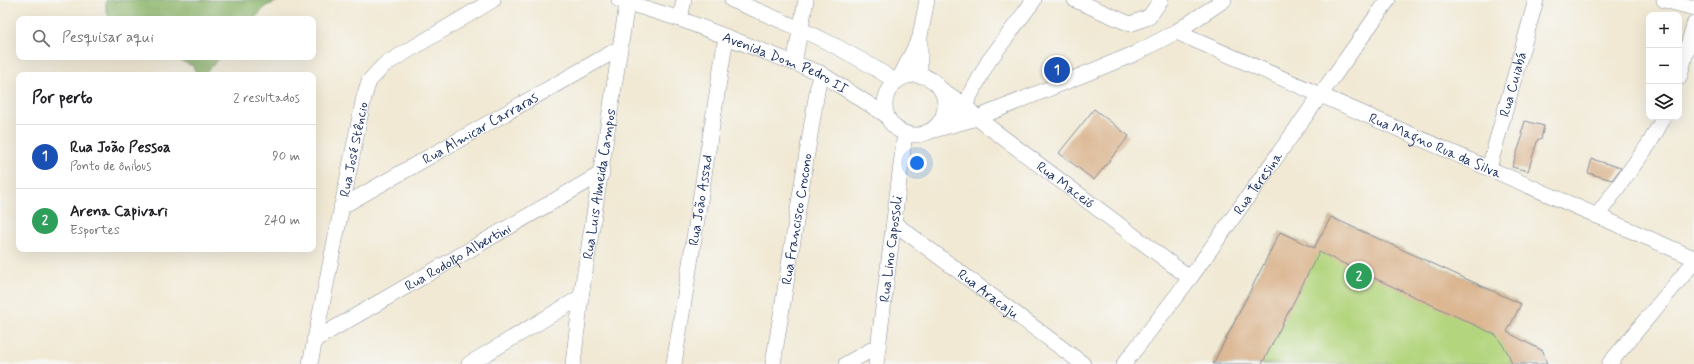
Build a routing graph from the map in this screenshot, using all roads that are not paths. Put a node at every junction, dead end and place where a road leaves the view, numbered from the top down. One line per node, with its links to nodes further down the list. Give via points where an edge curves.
1 (493, 0): 37 (street, Rua José Stêncio, via 384,65 369,81)
2 (684, 0): 15 (street)
3 (732, 0): 17 (street)
4 (806, 0): 17 (street)
5 (927, 0): 19 (street)
6 (1034, 0): 29 (street, via 988,62)
7 (1075, 0): 8 (street, via 1130,24 1149,18)
8 (1161, 0)
9 (1224, 0): 18 (street)
10 (1388, 0): 28 (street, Rua Teresina)
11 (1536, 0): 35 (street, Rua Cuiabá)
12 (1664, 0): 14 (street)
13 (623, 2): 15 (street); 21 (street, Rua Luis Almeida Campos)
14 (1694, 8)
15 (680, 19): 20 (street, Avenida Dom Pedro II)
16 (1694, 24): 23 (street)
17 (801, 28): 22 (street); 26 (street)
18 (1176, 32): 28 (street, Rua Magno Rua da Silva); 31 (street, via 1134,54)
19 (920, 36): 25 (street); 26 (street)
20 (726, 37): 22 (street, Avenida Dom Pedro II); 49 (street, Rua João Assad)
21 (620, 48): 36 (street, Rua Luis Almeida Campos); 37 (street, Rua Almicar Carraras)
22 (794, 63): 24 (street, Avenida Dom Pedro II)
23 (1682, 67)
24 (820, 73): 30 (street, Avenida Dom Pedro II); 50 (street, Rua Francisco Crocono)
25 (920, 75): 26 (street); 27 (street, via 932,80)
26 (897, 80): 30 (street, via 888,91 884,103)
27 (942, 90): 29 (street, Rua Maceió); 33 (street, via 945,103 943,116)
28 (1321, 94): 35 (street, Rua Magno Rua da Silva); 42 (street, Rua Teresina)
29 (965, 105): 31 (street, Rua Maceió); 33 (street)
30 (886, 115): 34 (street, via 893,126)
31 (977, 118): 33 (street); 42 (street, Rua Maceió)
32 (1662, 120): 38 (street, via 1650,144)
33 (932, 129): 34 (street, via 916,135)
34 (905, 134): 39 (street, Rua Lino Capossoli)
35 (1489, 168): 38 (street, Rua Magno Rua da Silva)
36 (602, 172): 43 (street, Rua Luis Almeida Campos); 44 (street, Rua Rodolfo Albertini)
37 (341, 207): 44 (street, Rua José Stêncio)
38 (1597, 216): 40 (street, Rua Magno Rua da Silva)
39 (894, 223): 45 (street, Rua Lino Capossoli); 53 (street, Rua Aracaju)
40 (1694, 258)
41 (1694, 262): 55 (street)
42 (1190, 278): 54 (street, Rua Teresina)
43 (581, 297): 47 (street); 48 (street, Rua Luis Almeida Campos)
44 (314, 340): 46 (street, Rua José Stêncio)
45 (878, 346): 51 (street); 52 (street, Rua Lino Capossoli)
46 (310, 364)
47 (469, 364)
48 (573, 364)
49 (674, 364)
50 (774, 364)
51 (846, 364)
52 (876, 364)
53 (1083, 364)
54 (1124, 364)
55 (1609, 364)

